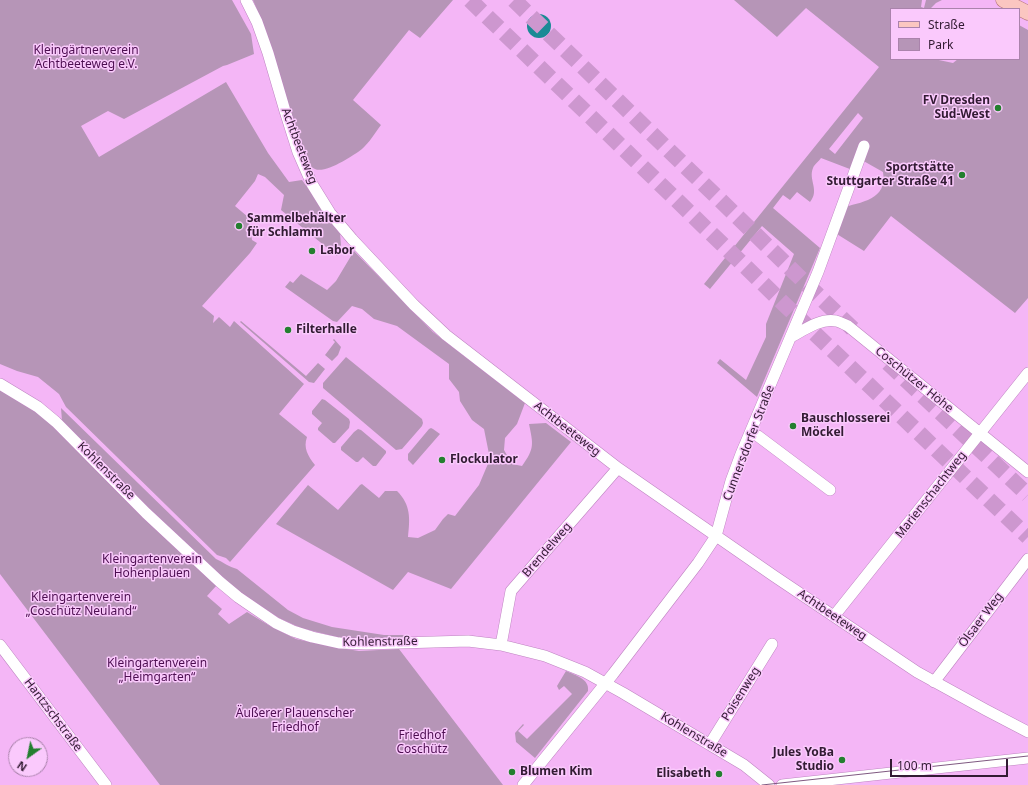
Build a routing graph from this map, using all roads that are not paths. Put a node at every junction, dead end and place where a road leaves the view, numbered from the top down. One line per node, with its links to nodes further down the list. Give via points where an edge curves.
1 (246, 0): 10 (street, Achtbeeteweg, via 268,53 305,168 330,213 374,264 446,335)
2 (1003, 0): 3 (main road)
3 (1018, 8)
4 (864, 146): 5 (street, Cunnersdorfer Straße)
5 (792, 337): 8 (street, Cunnersdorfer Straße); 9 (street, Coschützer Höhe, via 824,321 836,321 848,326)
6 (1028, 373): 9 (street, Marienschachtweg)
7 (0, 384): 18 (street, Kohlenstraße, via 38,407 56,422 146,513 220,582 276,622 312,637 339,643 468,641)
8 (750, 433): 12 (street, via 758,436); 13 (street, Cunnersdorfer Straße, via 731,481)
9 (980, 433): 11 (street, Coschützer Höhe); 15 (street, Marienschachtweg)
10 (618, 468): 13 (street, Achtbeeteweg); 18 (street, Brendelweg, via 511,591)
11 (1028, 472)
12 (830, 490)
13 (716, 536): 15 (street, Achtbeeteweg); 20 (street, Cunnersdorfer Straße)
14 (1028, 559): 19 (street, Ölsaer Weg)
15 (834, 616): 19 (street, Achtbeeteweg)
16 (772, 644): 22 (street, Poisenweg)
17 (0, 645): 25 (street, Hantzschstraße)
18 (501, 645): 20 (street, Kohlenstraße, via 567,664)
19 (934, 682): 21 (street, Achtbeeteweg)
20 (605, 683): 22 (street, Kohlenstraße); 26 (street, Cunnersdorfer Straße)
21 (1028, 732)
22 (710, 744): 27 (street, Kohlenstraße, via 744,765)
23 (1028, 758): 24 (street)
24 (818, 783): 28 (street)
25 (106, 785)
26 (523, 785)
27 (769, 785)
28 (782, 785)

